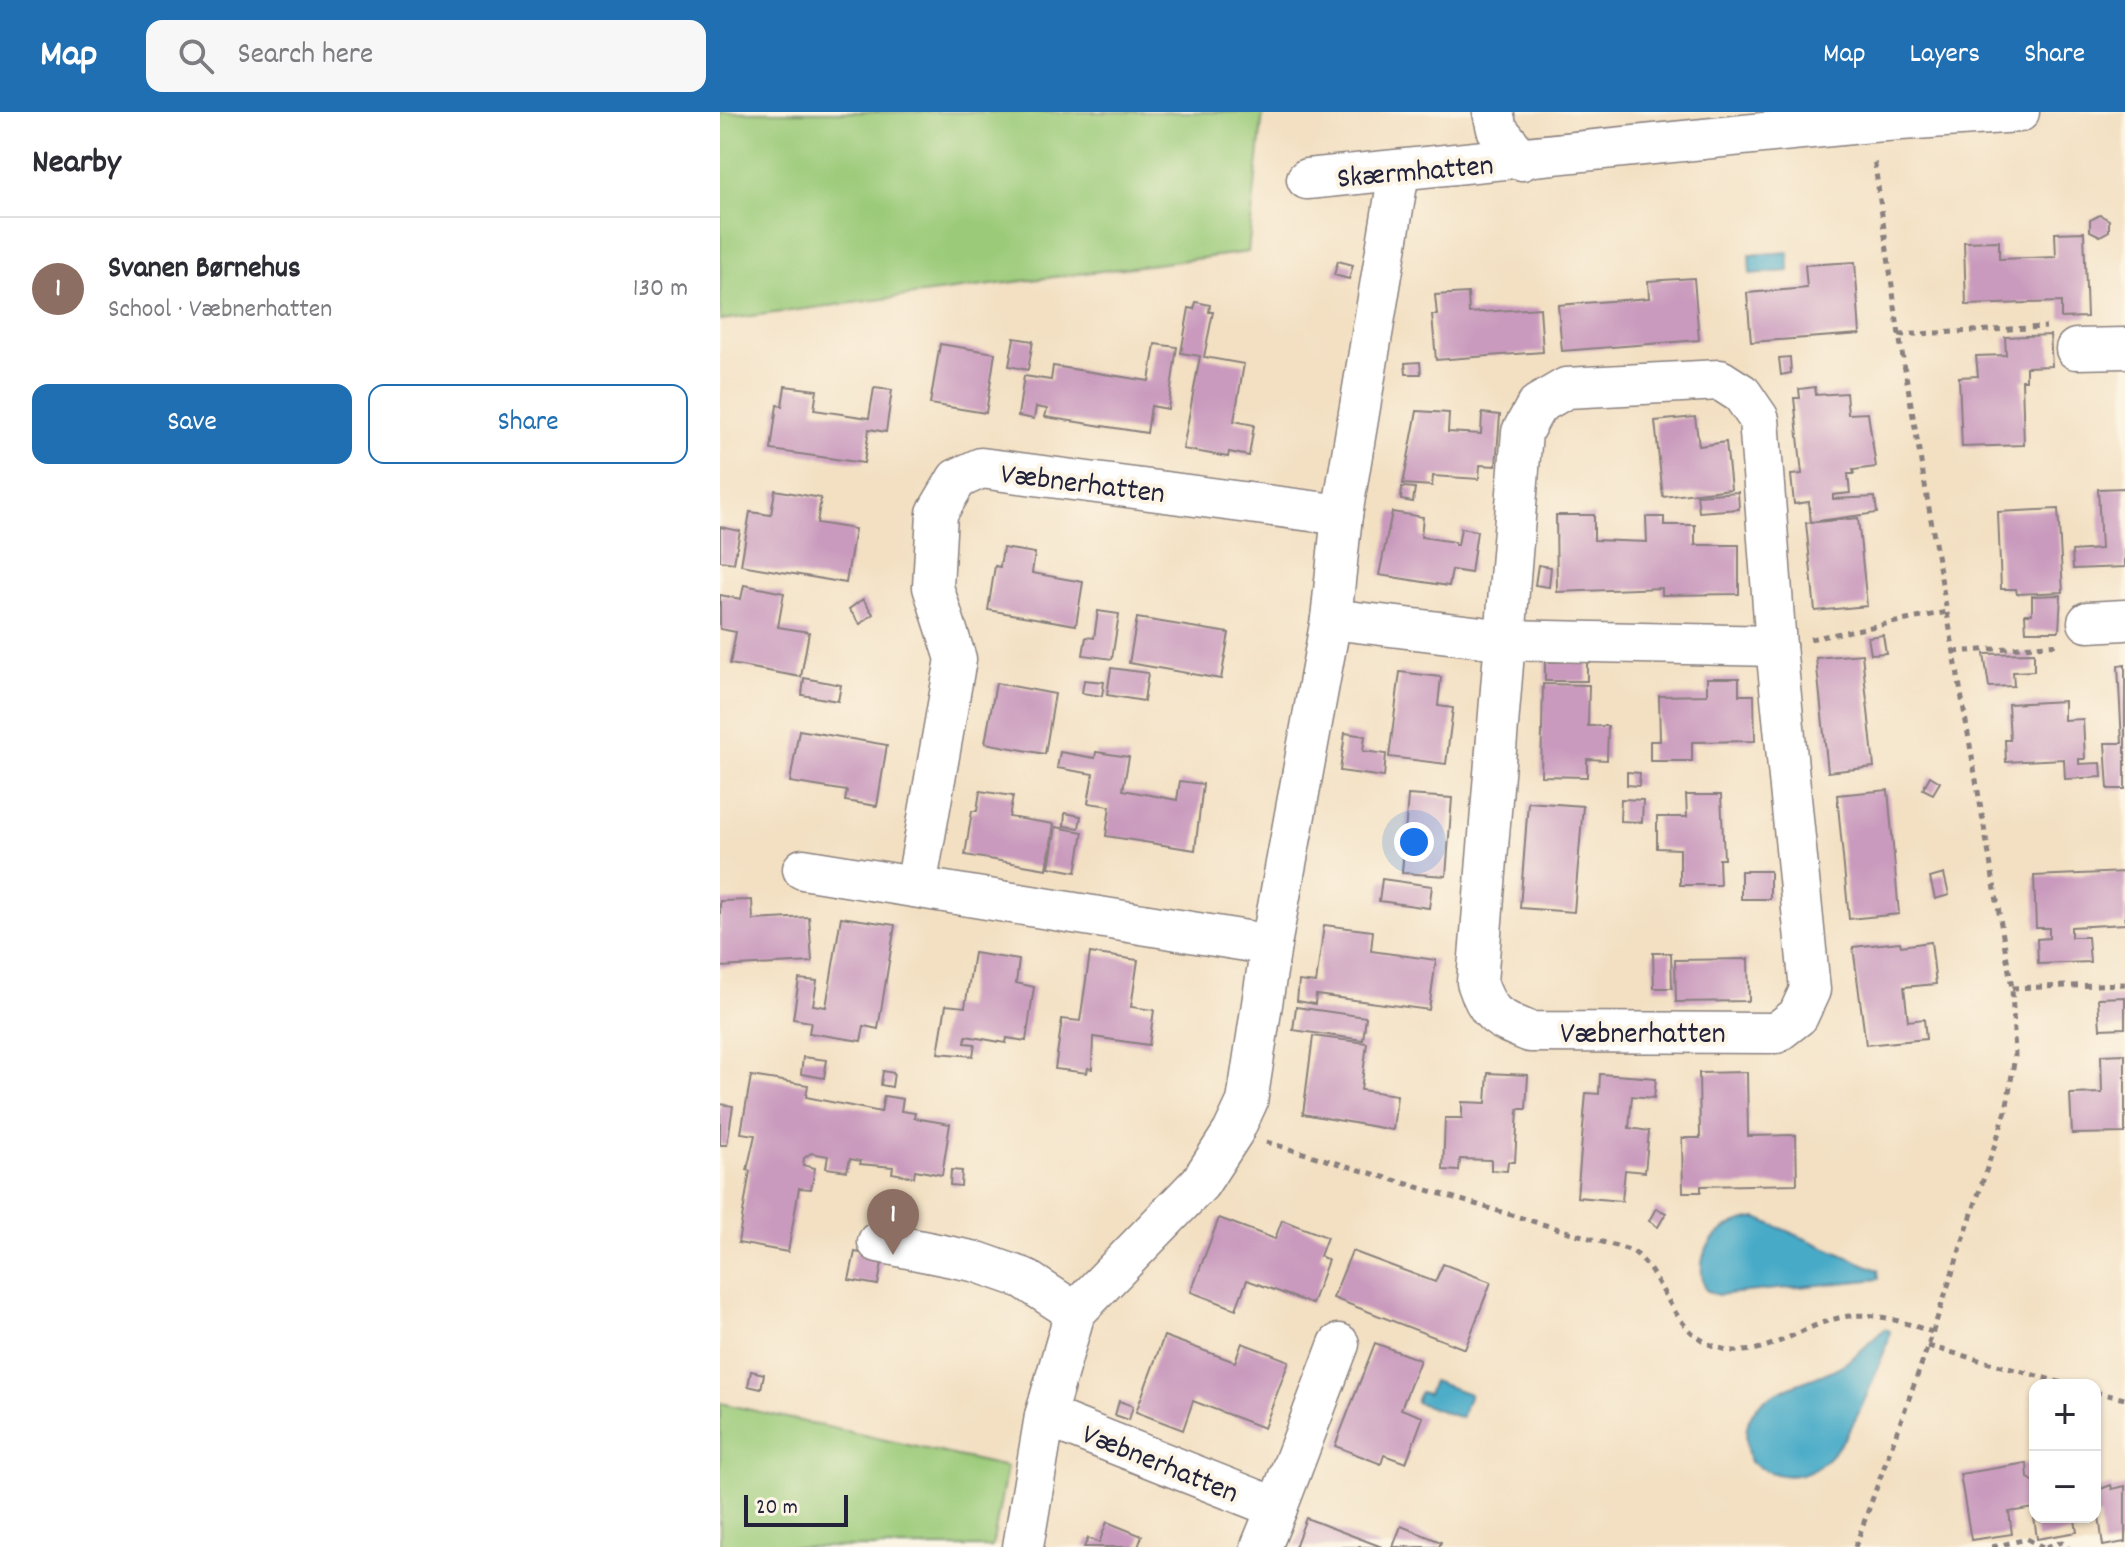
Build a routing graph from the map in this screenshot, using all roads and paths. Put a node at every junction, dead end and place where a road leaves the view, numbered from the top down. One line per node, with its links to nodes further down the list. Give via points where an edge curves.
1 (1493, 112): 5 (street, Skærmhatten, via 1497,129)
2 (2019, 112): 3 (street, Skærmhatten)
3 (1871, 122): 4 (street, Skærmhatten); 8 (path)
4 (1735, 123): 5 (street, Skærmhatten)
5 (1522, 160): 6 (street, Skærmhatten)
6 (1399, 172): 7 (street, Skærmhatten); 11 (street, Væbnerhatten)
7 (1307, 179)
8 (1899, 335): 10 (path, via 2072,326); 12 (path)
9 (2125, 348): 10 (street)
10 (2076, 349)
11 (1342, 515): 13 (street, Væbnerhatten); 19 (street, Væbnerhatten, via 981,468 957,479 937,513 933,587 956,659)
12 (1947, 612): 16 (path); 17 (path)
13 (1331, 619): 15 (street); 20 (street, Væbnerhatten)
14 (2106, 621): 17 (path, via 2080,642)
15 (1507, 640): 16 (street); 16 (street, Væbnerhatten, via 1522,432 1537,405 1566,388 1720,380 1742,394 1759,419); 16 (street, Væbnerhatten, via 1477,982 1485,1007 1530,1032 1776,1033 1798,1016 1810,990)
16 (1776, 646)
17 (1954, 652): 22 (path)
18 (803, 869): 19 (street)
19 (916, 887): 20 (street)
20 (1271, 945): 23 (street, Væbnerhatten, via 1247,1102)
21 (2125, 984): 22 (path)
22 (2012, 988): 26 (path, via 2015,1056 2006,1111)
23 (1233, 1132): 25 (street, Væbnerhatten, via 1200,1183); 26 (path, via 1633,1251 1650,1265 1695,1336 1725,1350 1773,1347 1848,1316 1879,1315)
24 (878, 1242): 25 (street, via 977,1262 1023,1278)
25 (1075, 1312): 32 (street, Væbnerhatten)
26 (1932, 1332): 28 (path)
27 (1339, 1344): 33 (street, Væbnerhatten)
28 (1928, 1346): 29 (path); 36 (path)
29 (2048, 1379)
30 (2101, 1393): 31 (path)
31 (2125, 1399)
32 (1045, 1416): 33 (street, Væbnerhatten); 34 (street, Væbnerhatten)
33 (1277, 1508): 35 (street, Væbnerhatten)
34 (1023, 1547)
35 (1261, 1547)
36 (1855, 1547)
37 (1992, 1547): 38 (path, via 2027,1539)
38 (2044, 1547): 39 (path, via 2062,1542)
39 (2068, 1547)

